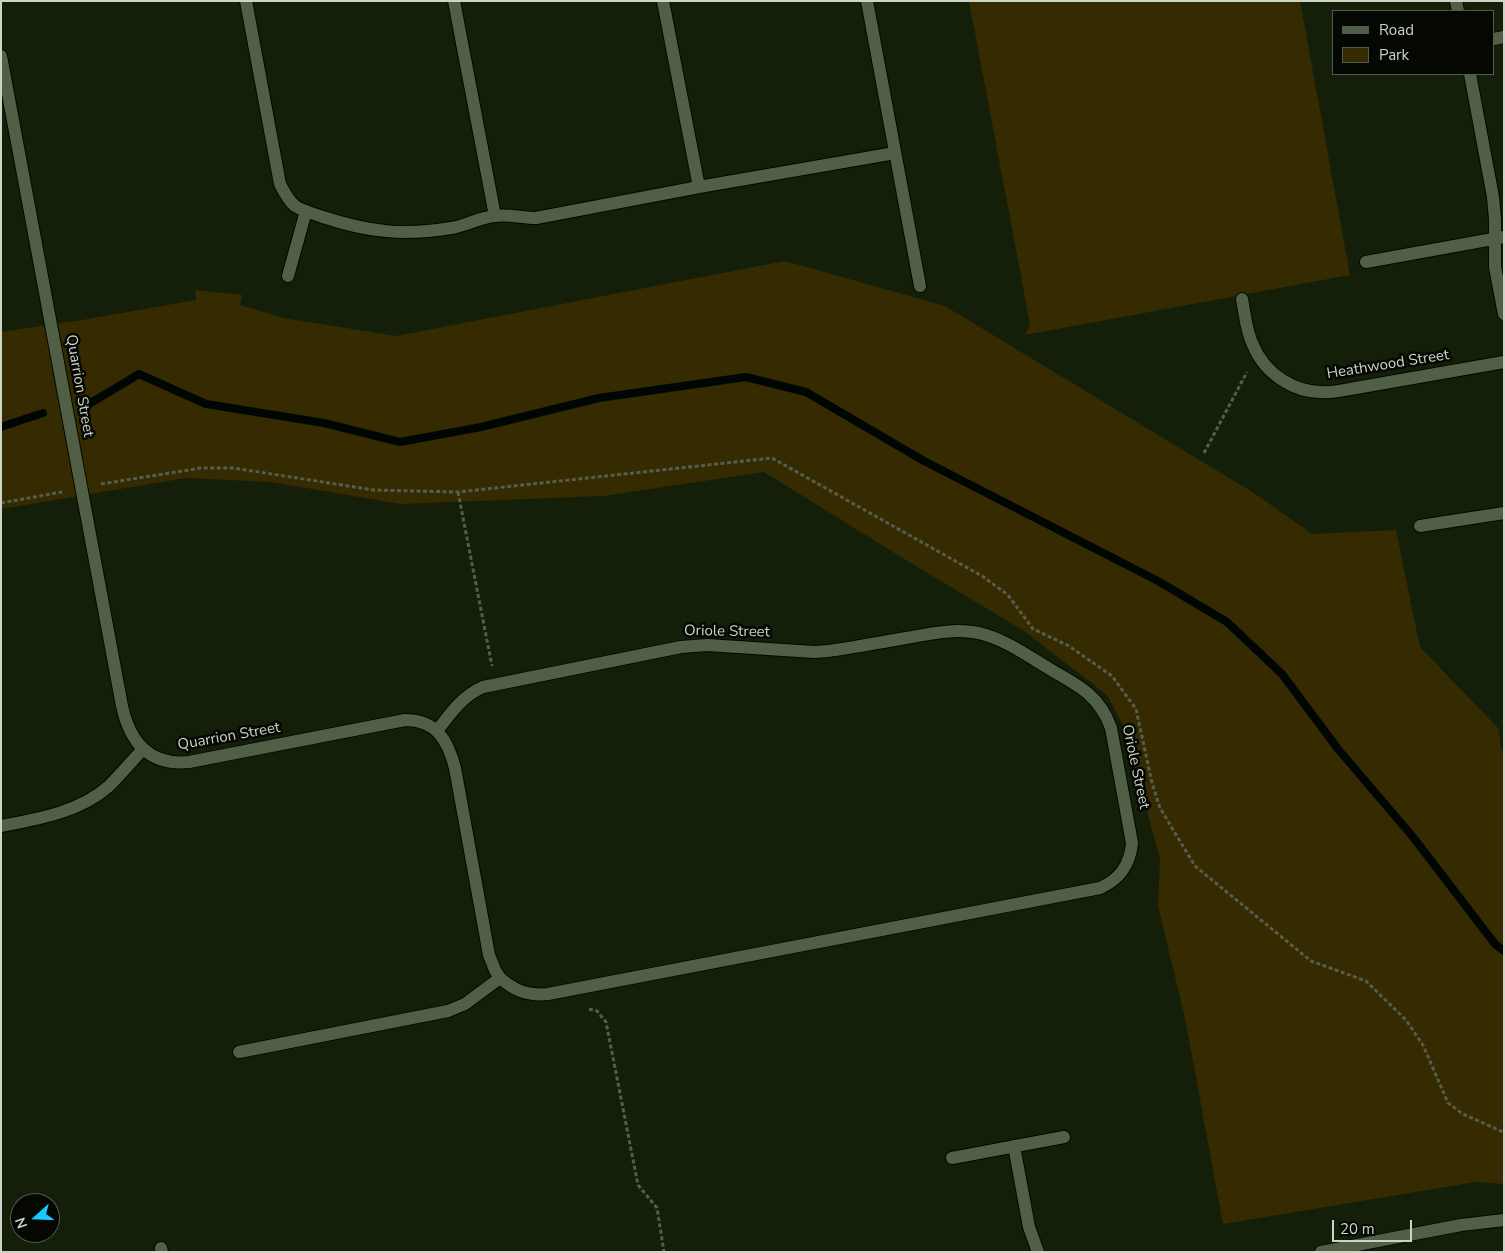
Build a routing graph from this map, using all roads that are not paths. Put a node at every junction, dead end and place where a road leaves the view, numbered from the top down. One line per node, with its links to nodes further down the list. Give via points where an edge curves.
1 (246, 1): 9 (street, via 280,184 289,200)
2 (454, 1): 10 (street)
3 (663, 1): 8 (street)
4 (867, 1): 7 (street)
5 (1, 56): 21 (street, Quarrion Street, via 125,721)
6 (1470, 75): 11 (street)
7 (895, 153): 8 (street); 14 (street)
8 (698, 187): 10 (street, via 536,218)
9 (306, 212): 10 (street, via 395,233 452,228); 13 (street)
10 (495, 216)
11 (1500, 238): 12 (street); 16 (street, via 1495,267)
12 (1366, 262)
13 (288, 276)
14 (920, 286)
15 (1242, 299): 17 (street, Heathwood Street, via 1252,344 1267,368 1278,378 1312,392)
16 (1504, 314)
17 (1504, 362)
18 (1504, 513): 19 (street)
19 (1420, 526)
20 (437, 731): 21 (street, Quarrion Street, via 424,722 405,720 176,764 153,757); 23 (street, via 448,747 455,768 489,955); 23 (street, Oriole Street, via 452,710 472,692 483,687 694,645 814,652 948,631 974,632 1003,642 1082,688 1107,716 1114,740 1132,843 1129,862 1110,884 1090,891 548,994 525,994)
21 (144, 749): 22 (street, via 108,787 89,799 50,816)
22 (1, 826)
23 (500, 978): 24 (street, via 465,1004 448,1011)
24 (239, 1052)
25 (1064, 1137): 26 (street)
26 (1014, 1146): 27 (street); 29 (street, via 1029,1227)
27 (952, 1158)
28 (1504, 1220): 30 (street, via 1460,1225)
29 (1038, 1252)
30 (1322, 1252)

